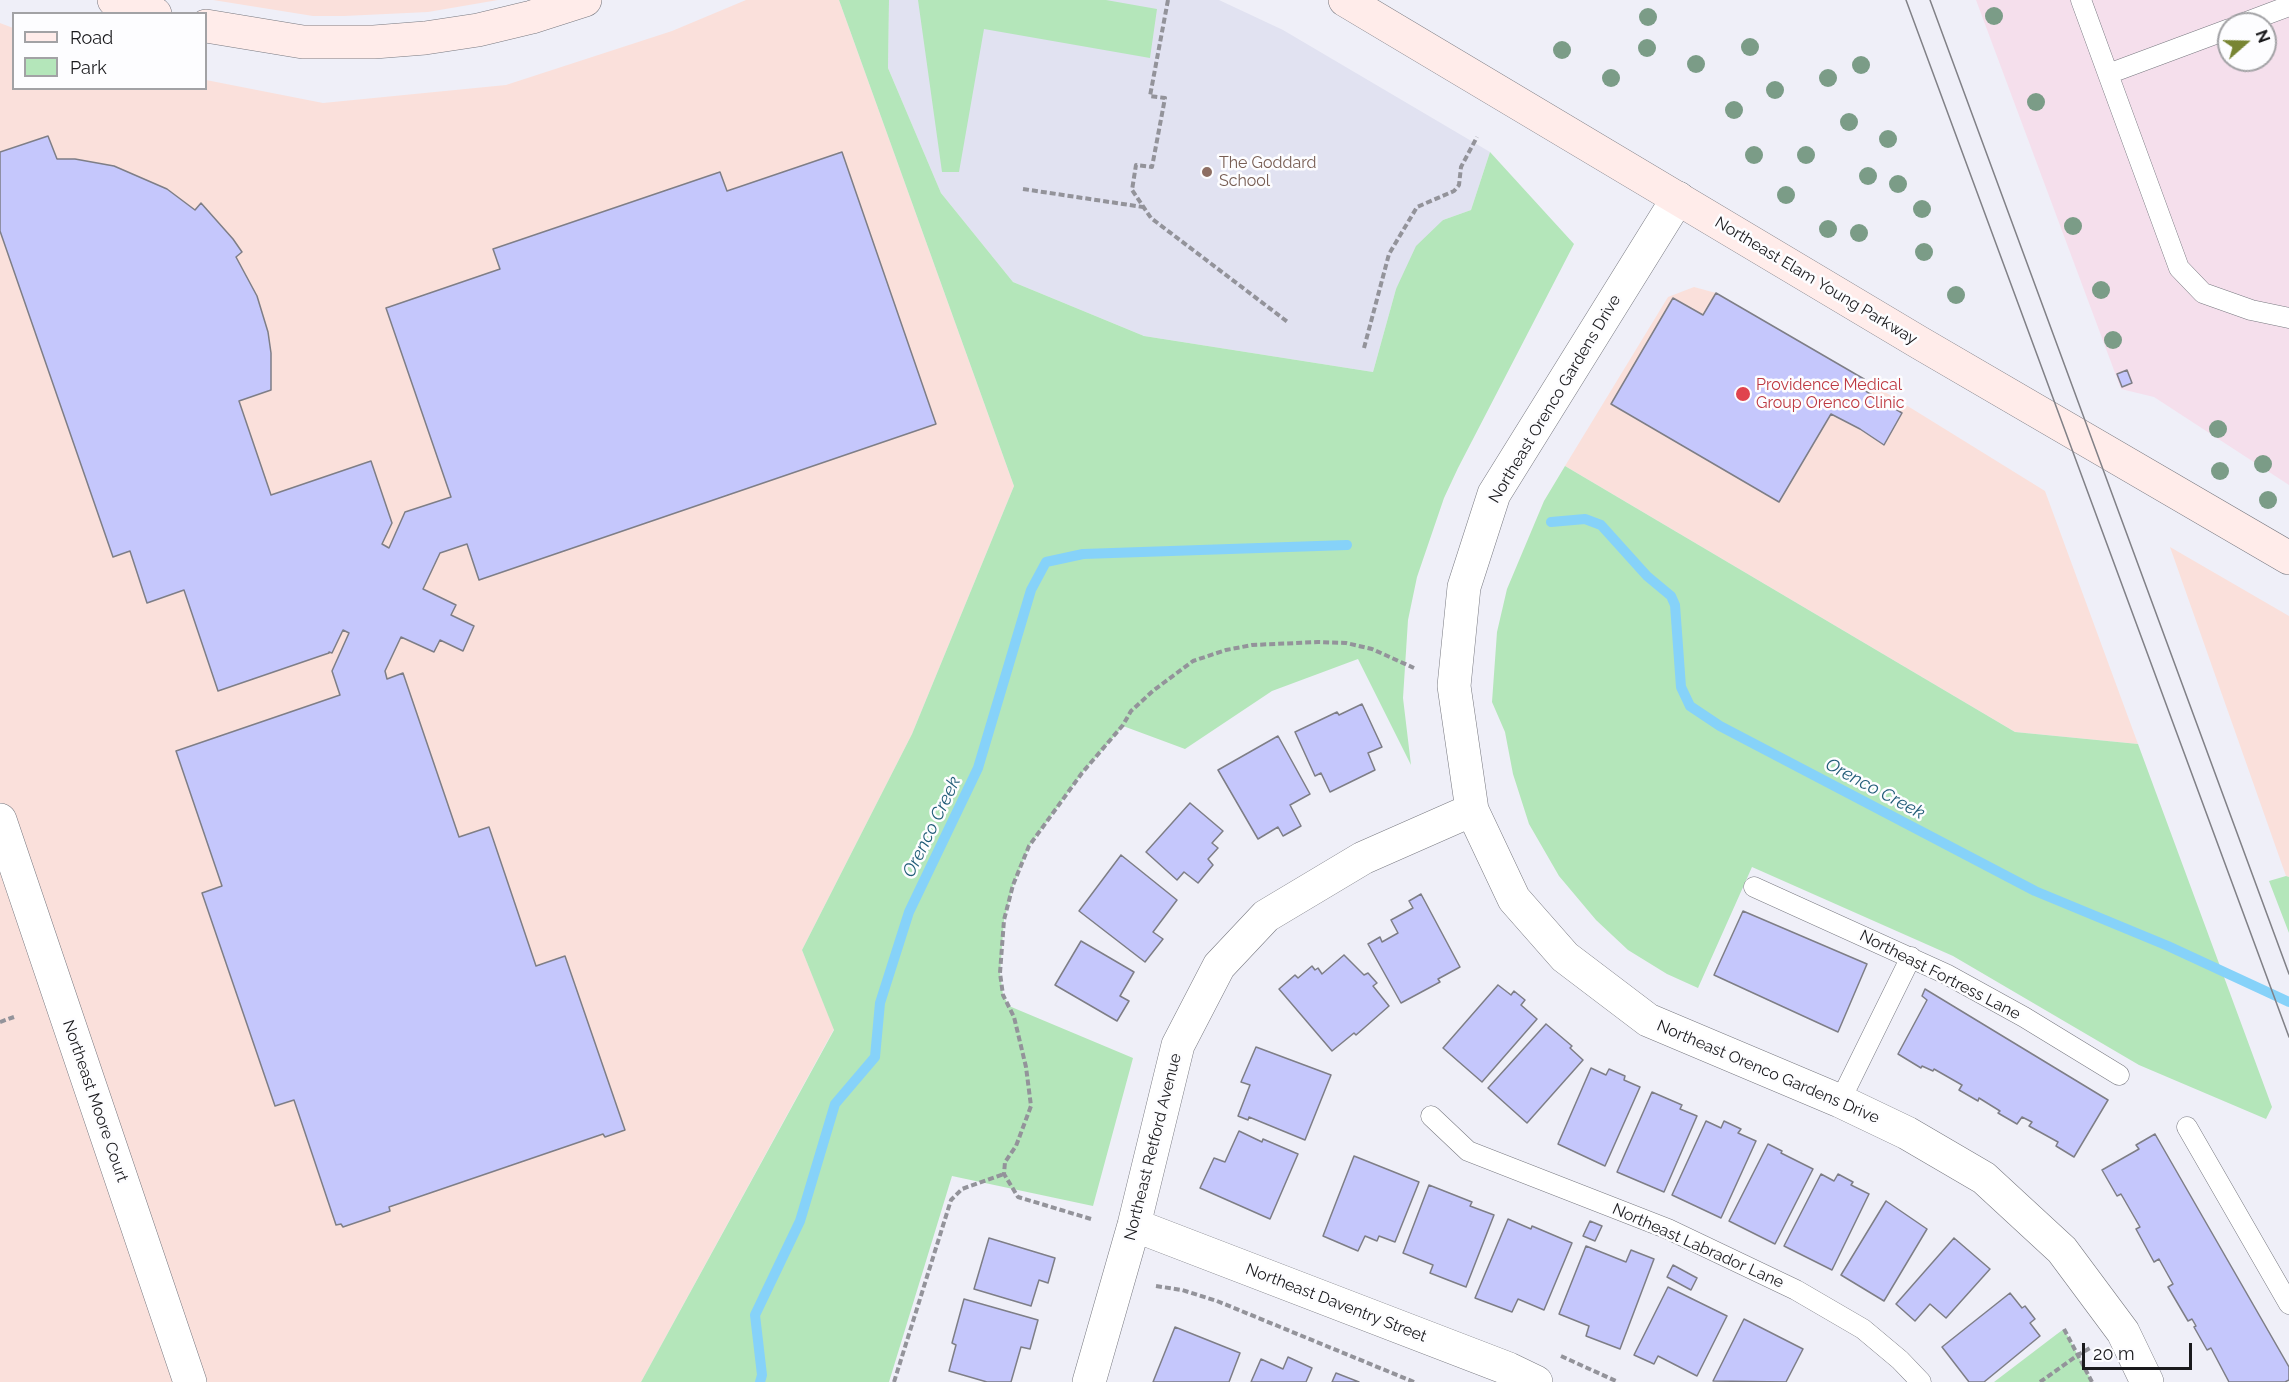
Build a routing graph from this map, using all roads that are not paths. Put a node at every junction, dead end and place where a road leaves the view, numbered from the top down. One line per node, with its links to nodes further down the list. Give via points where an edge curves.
1 (114, 0): 7 (street)
2 (585, 0): 5 (street)
3 (1345, 0): 12 (street, Northeast Elam Young Parkway)
4 (2081, 0): 11 (lane)
5 (543, 6): 9 (street, via 478,30 374,42 303,42)
6 (2289, 6): 8 (lane)
7 (149, 12)
8 (2273, 12)
9 (207, 27)
10 (2217, 33): 11 (lane)
11 (2108, 74): 13 (lane, via 2179,268 2202,293)
12 (1678, 198): 14 (street, Northeast Elam Young Parkway); 15 (street, Northeast Orenco Gardens Drive, via 1494,494 1464,586 1454,686)
13 (2289, 318)
14 (2289, 558)
15 (1472, 810): 20 (street, Northeast Orenco Gardens Drive, via 1514,899 1565,957 1648,1020); 23 (street, Northeast Retford Avenue, via 1363,858 1266,916 1219,966 1178,1045)
16 (0, 820): 25 (street, Northeast Moore Court)
17 (1754, 886): 18 (lane, Northeast Fortress Lane)
18 (1911, 957): 19 (lane, Northeast Fortress Lane, via 2024,1017); 20 (lane)
19 (2119, 1075)
20 (1840, 1101): 29 (street, Northeast Orenco Gardens Drive, via 1907,1133 1984,1178 2062,1250 2122,1332)
21 (1431, 1116): 28 (lane, Northeast Labrador Lane, via 1468,1151 1668,1229 1796,1290 1863,1329)
22 (2187, 1127): 24 (lane)
23 (1134, 1226): 26 (street, Northeast Retford Avenue); 27 (street, Northeast Daventry Street)
24 (2289, 1304)
25 (190, 1382)
26 (1089, 1382)
27 (1536, 1382)
28 (1921, 1382)
29 (2147, 1382)

